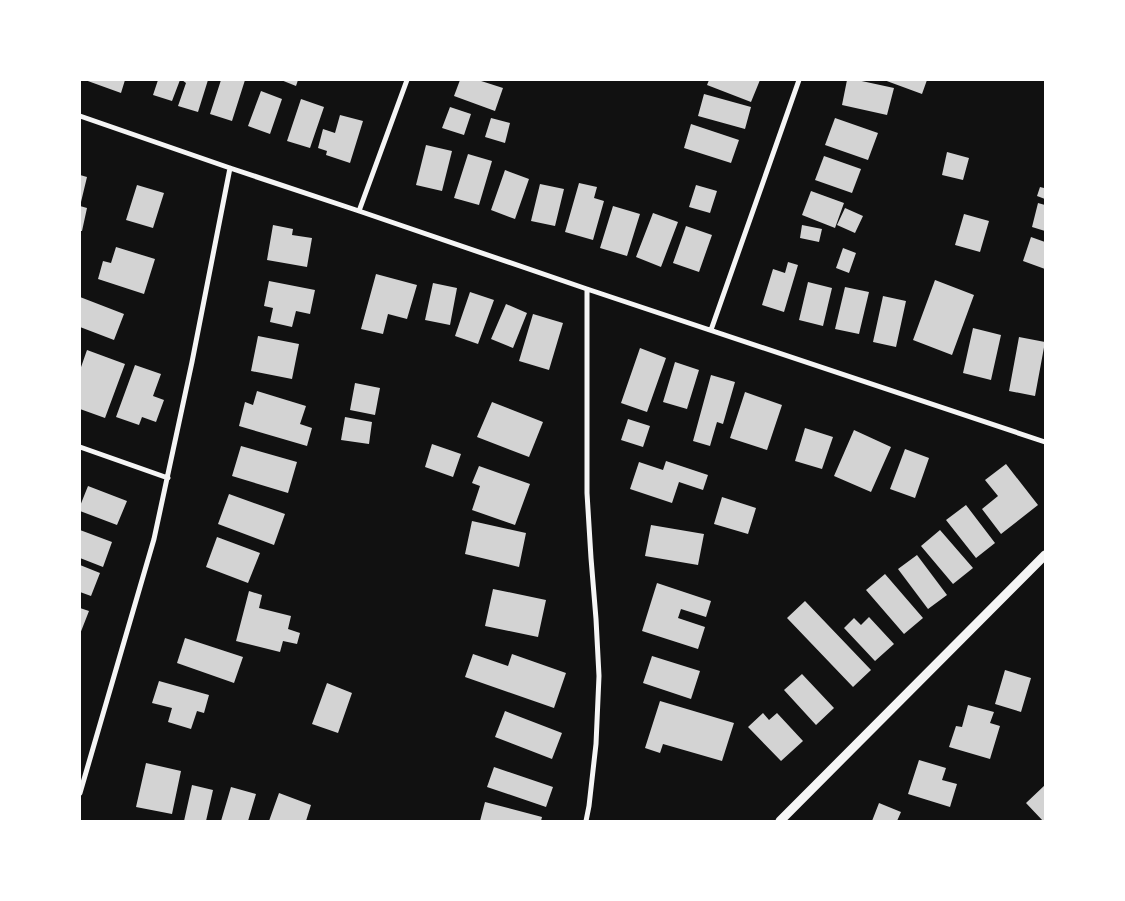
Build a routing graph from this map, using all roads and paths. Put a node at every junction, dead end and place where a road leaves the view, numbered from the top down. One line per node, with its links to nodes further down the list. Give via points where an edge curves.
1 (407, 80): 5 (street)
2 (799, 80): 7 (street)
3 (80, 116): 4 (street)
4 (230, 168): 5 (street); 10 (street)
5 (359, 211): 6 (street)
6 (587, 289): 7 (street); 13 (street, via 587,493 599,676 596,744)
7 (711, 330): 8 (street)
8 (1045, 442)
9 (80, 447): 10 (street)
10 (168, 478): 12 (street, via 154,539)
11 (1045, 554): 14 (street)
12 (80, 793)
13 (586, 821)
14 (780, 821)

